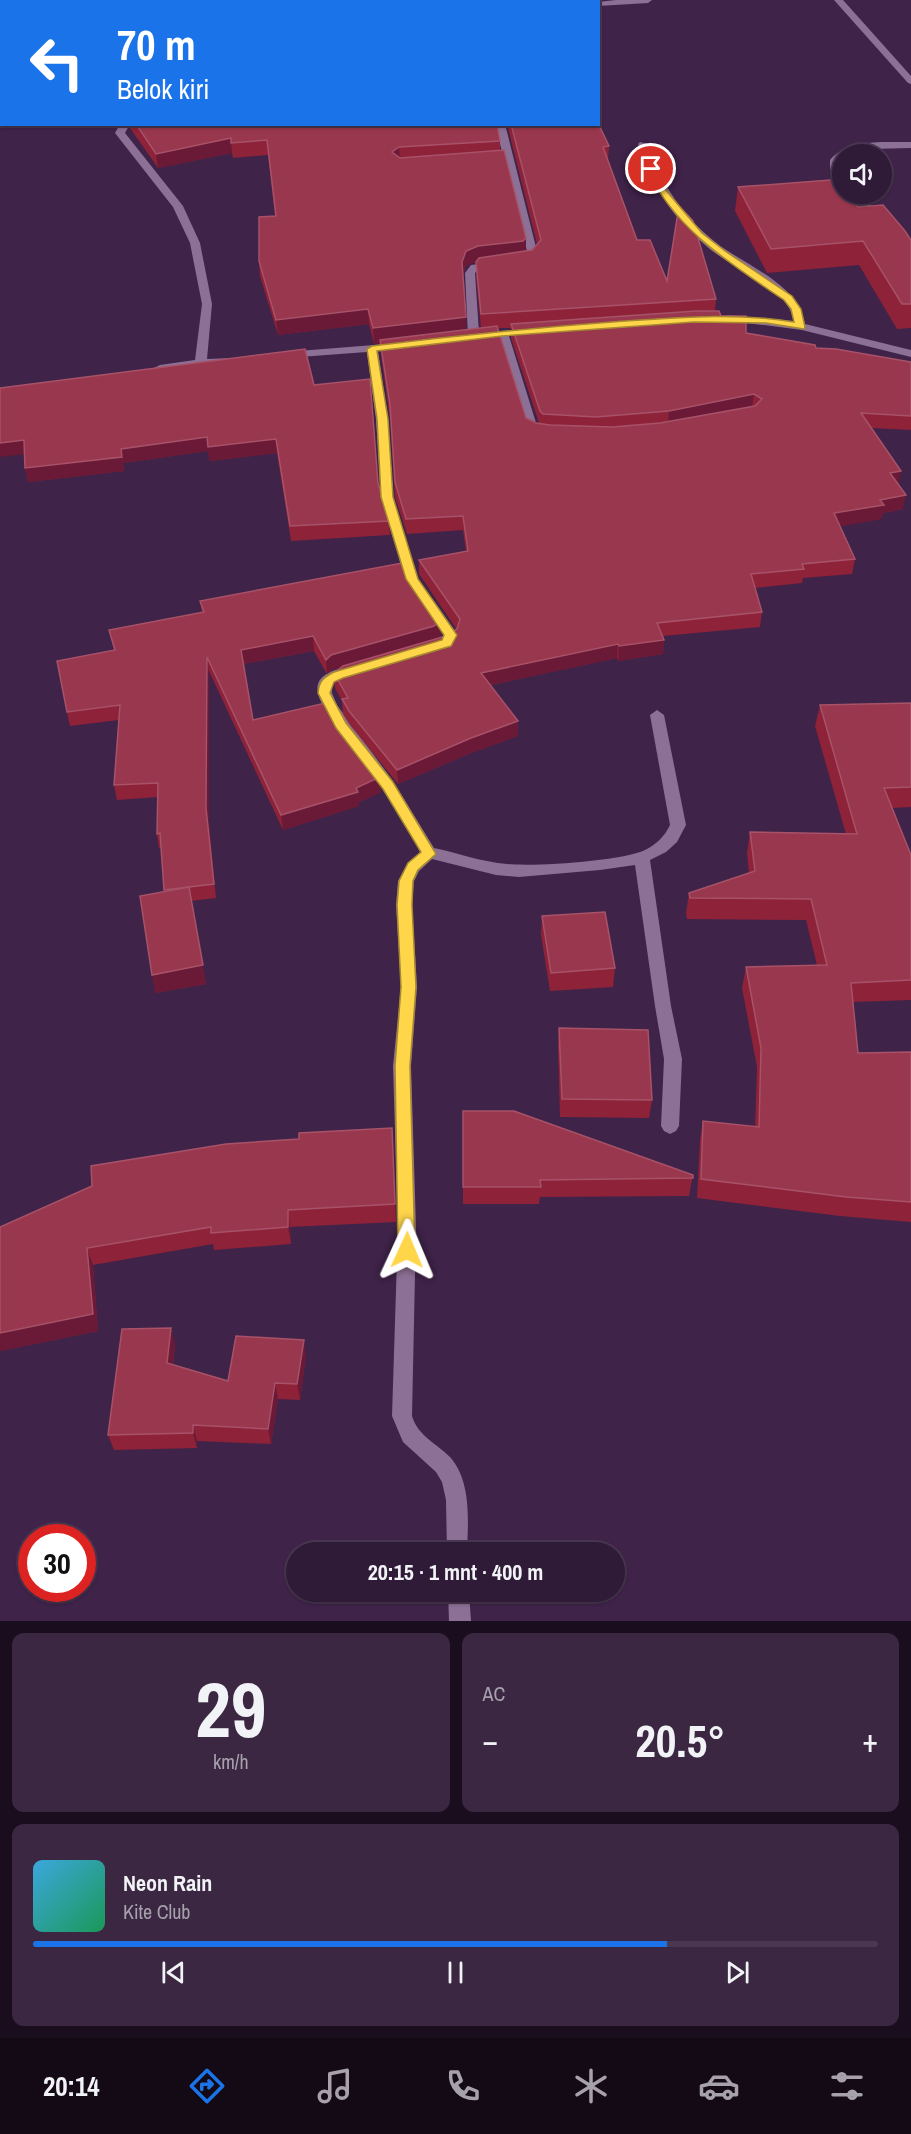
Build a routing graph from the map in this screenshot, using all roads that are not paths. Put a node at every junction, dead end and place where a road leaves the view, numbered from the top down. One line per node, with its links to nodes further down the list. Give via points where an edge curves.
1 (648, 0): 3 (street)
2 (838, 0): 4 (street)
3 (600, 4)
4 (911, 81)
5 (123, 126): 21 (street, via 120,133 178,206 195,243 207,304)
6 (500, 126): 15 (street, via 504,159 533,258 472,269 468,338)
7 (643, 144): 13 (street, via 660,189 680,214 721,253 788,298 796,309)
8 (911, 145): 9 (street)
9 (892, 146)
10 (864, 204): 11 (street)
11 (883, 226)
12 (712, 319): 13 (street, via 766,320)
13 (800, 327): 18 (street)
14 (547, 330): 15 (street)
15 (502, 333): 23 (street, via 532,428)
16 (406, 345): 17 (street)
17 (372, 349): 19 (street); 24 (street, via 387,497 412,579 451,635 447,643)
18 (911, 354)
19 (270, 357)
20 (247, 358): 21 (street)
21 (201, 362): 22 (street)
22 (142, 371)
23 (550, 433)
24 (429, 648)
25 (372, 664): 27 (street, via 329,679 324,693 341,725 388,785)
26 (657, 715): 28 (street, via 678,825 675,837)
27 (429, 854): 28 (street, via 519,872); 30 (street, via 413,867 406,881 404,905 409,987 402,1066 407,1227 402,1416 410,1437 441,1462 454,1482)
28 (642, 857): 29 (street, via 673,1059)
29 (670, 1126)
30 (457, 1542)
31 (459, 1602): 32 (street)
32 (460, 1621)

